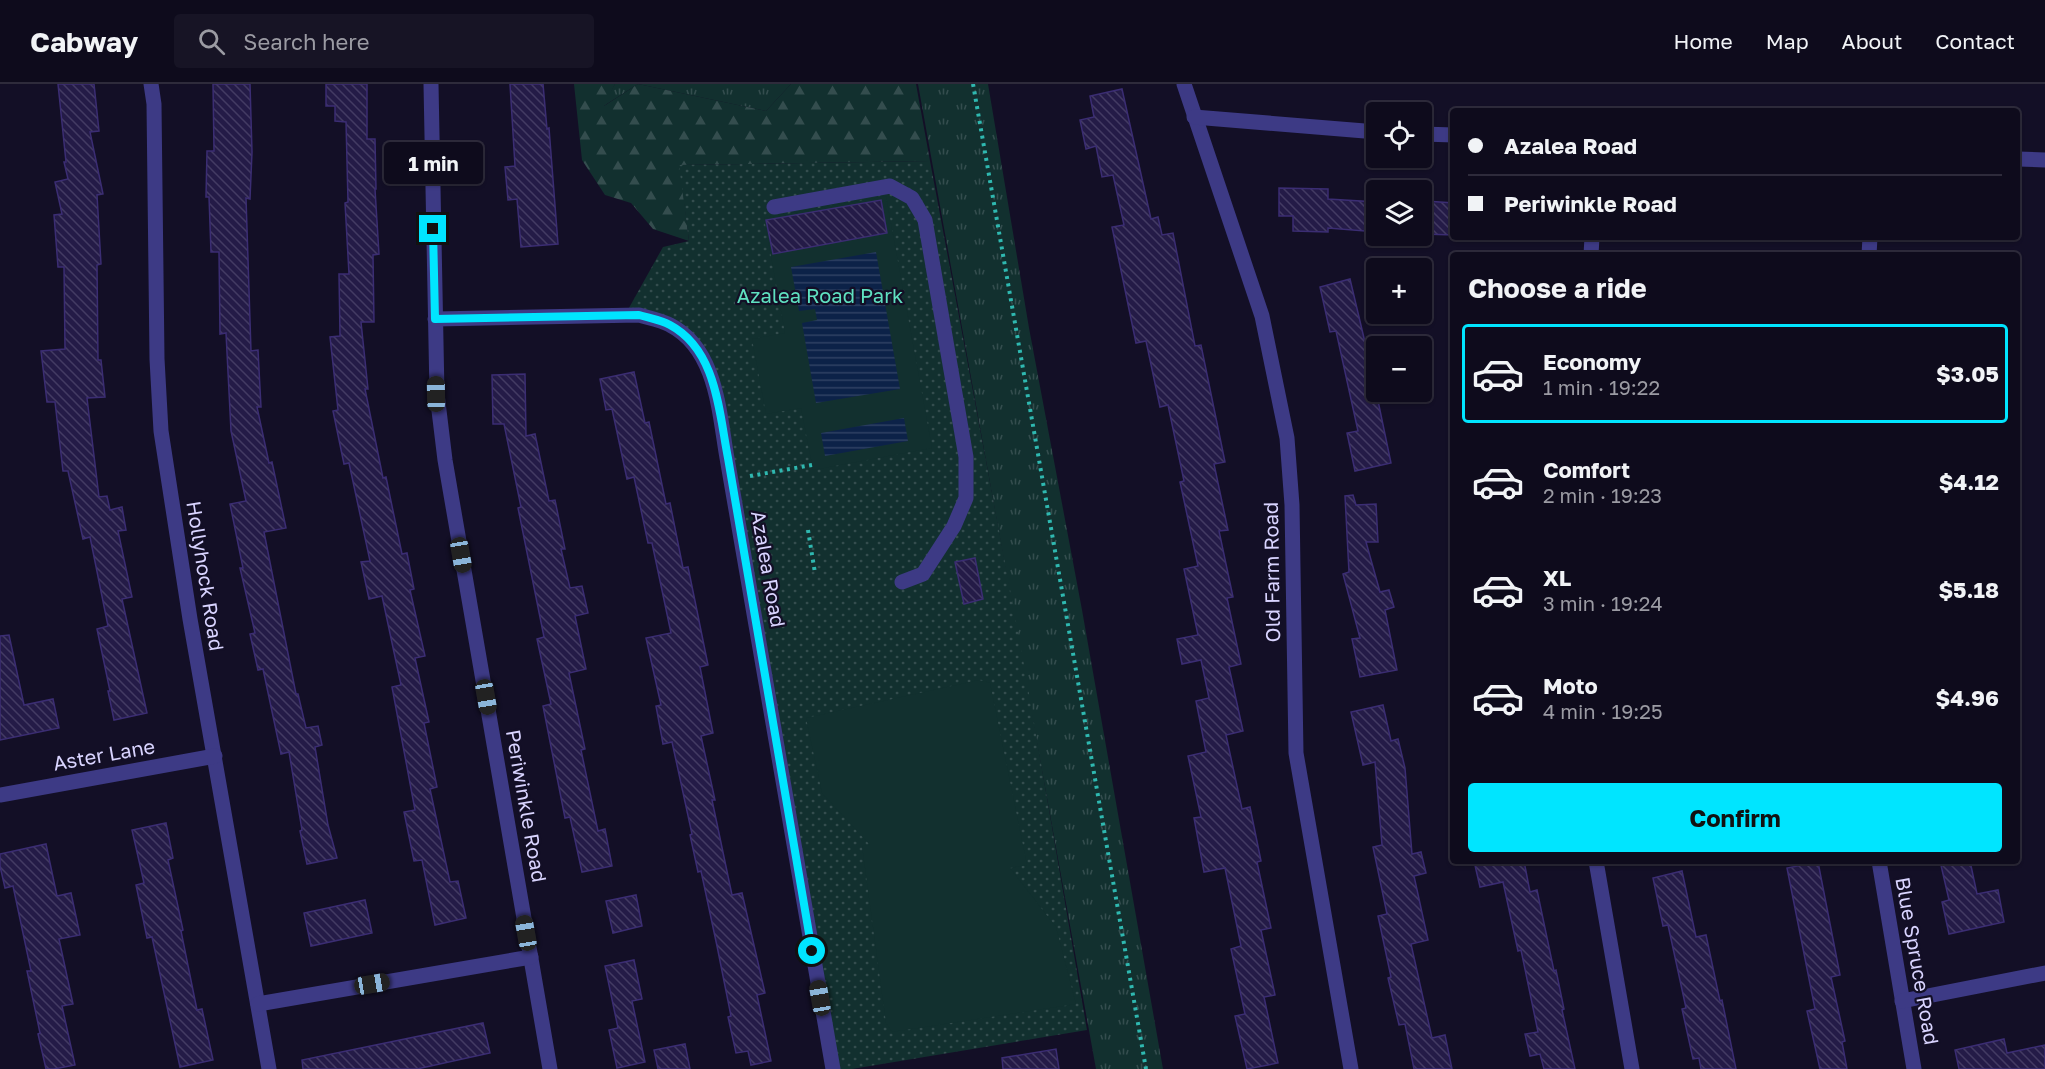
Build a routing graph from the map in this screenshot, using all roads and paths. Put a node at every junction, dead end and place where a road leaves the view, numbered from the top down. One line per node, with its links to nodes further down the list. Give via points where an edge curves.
1 (152, 84): 18 (street, Hollyhock Road, via 161,431)
2 (431, 84): 12 (street, Periwinkle Road)
3 (973, 84): 29 (path)
4 (1184, 84): 5 (street, Old Farm Road)
5 (1194, 117): 6 (street); 30 (street, Old Farm Road, via 1262,316 1287,438 1292,505 1296,753)
6 (1366, 131)
7 (1432, 134): 8 (street)
8 (1450, 135)
9 (2020, 159): 10 (street)
10 (2045, 160)
11 (774, 207): 17 (street, via 890,186 912,198 925,220 966,457 966,498 954,526 923,574)
12 (435, 319): 14 (street, Azalea Road, via 639,315 669,324 698,349 706,363); 22 (street, Periwinkle Road, via 436,394 445,460)
13 (812, 465): 14 (path)
14 (731, 480): 28 (street, Azalea Road)
15 (808, 530): 16 (path)
16 (815, 573)
17 (902, 582)
18 (215, 756): 19 (street, Aster Lane); 25 (street, Hollyhock Road)
19 (0, 795)
20 (1597, 864): 31 (street)
21 (1879, 864): 24 (street, Blue Spruce Road)
22 (531, 957): 25 (street); 27 (street, Periwinkle Road)
23 (2045, 973): 24 (street)
24 (1902, 1001): 32 (street, Blue Spruce Road)
25 (258, 1004): 26 (street, Hollyhock Road)
26 (269, 1069)
27 (550, 1069)
28 (832, 1069)
29 (1146, 1069)
30 (1351, 1069)
31 (1632, 1069)
32 (1914, 1069)

